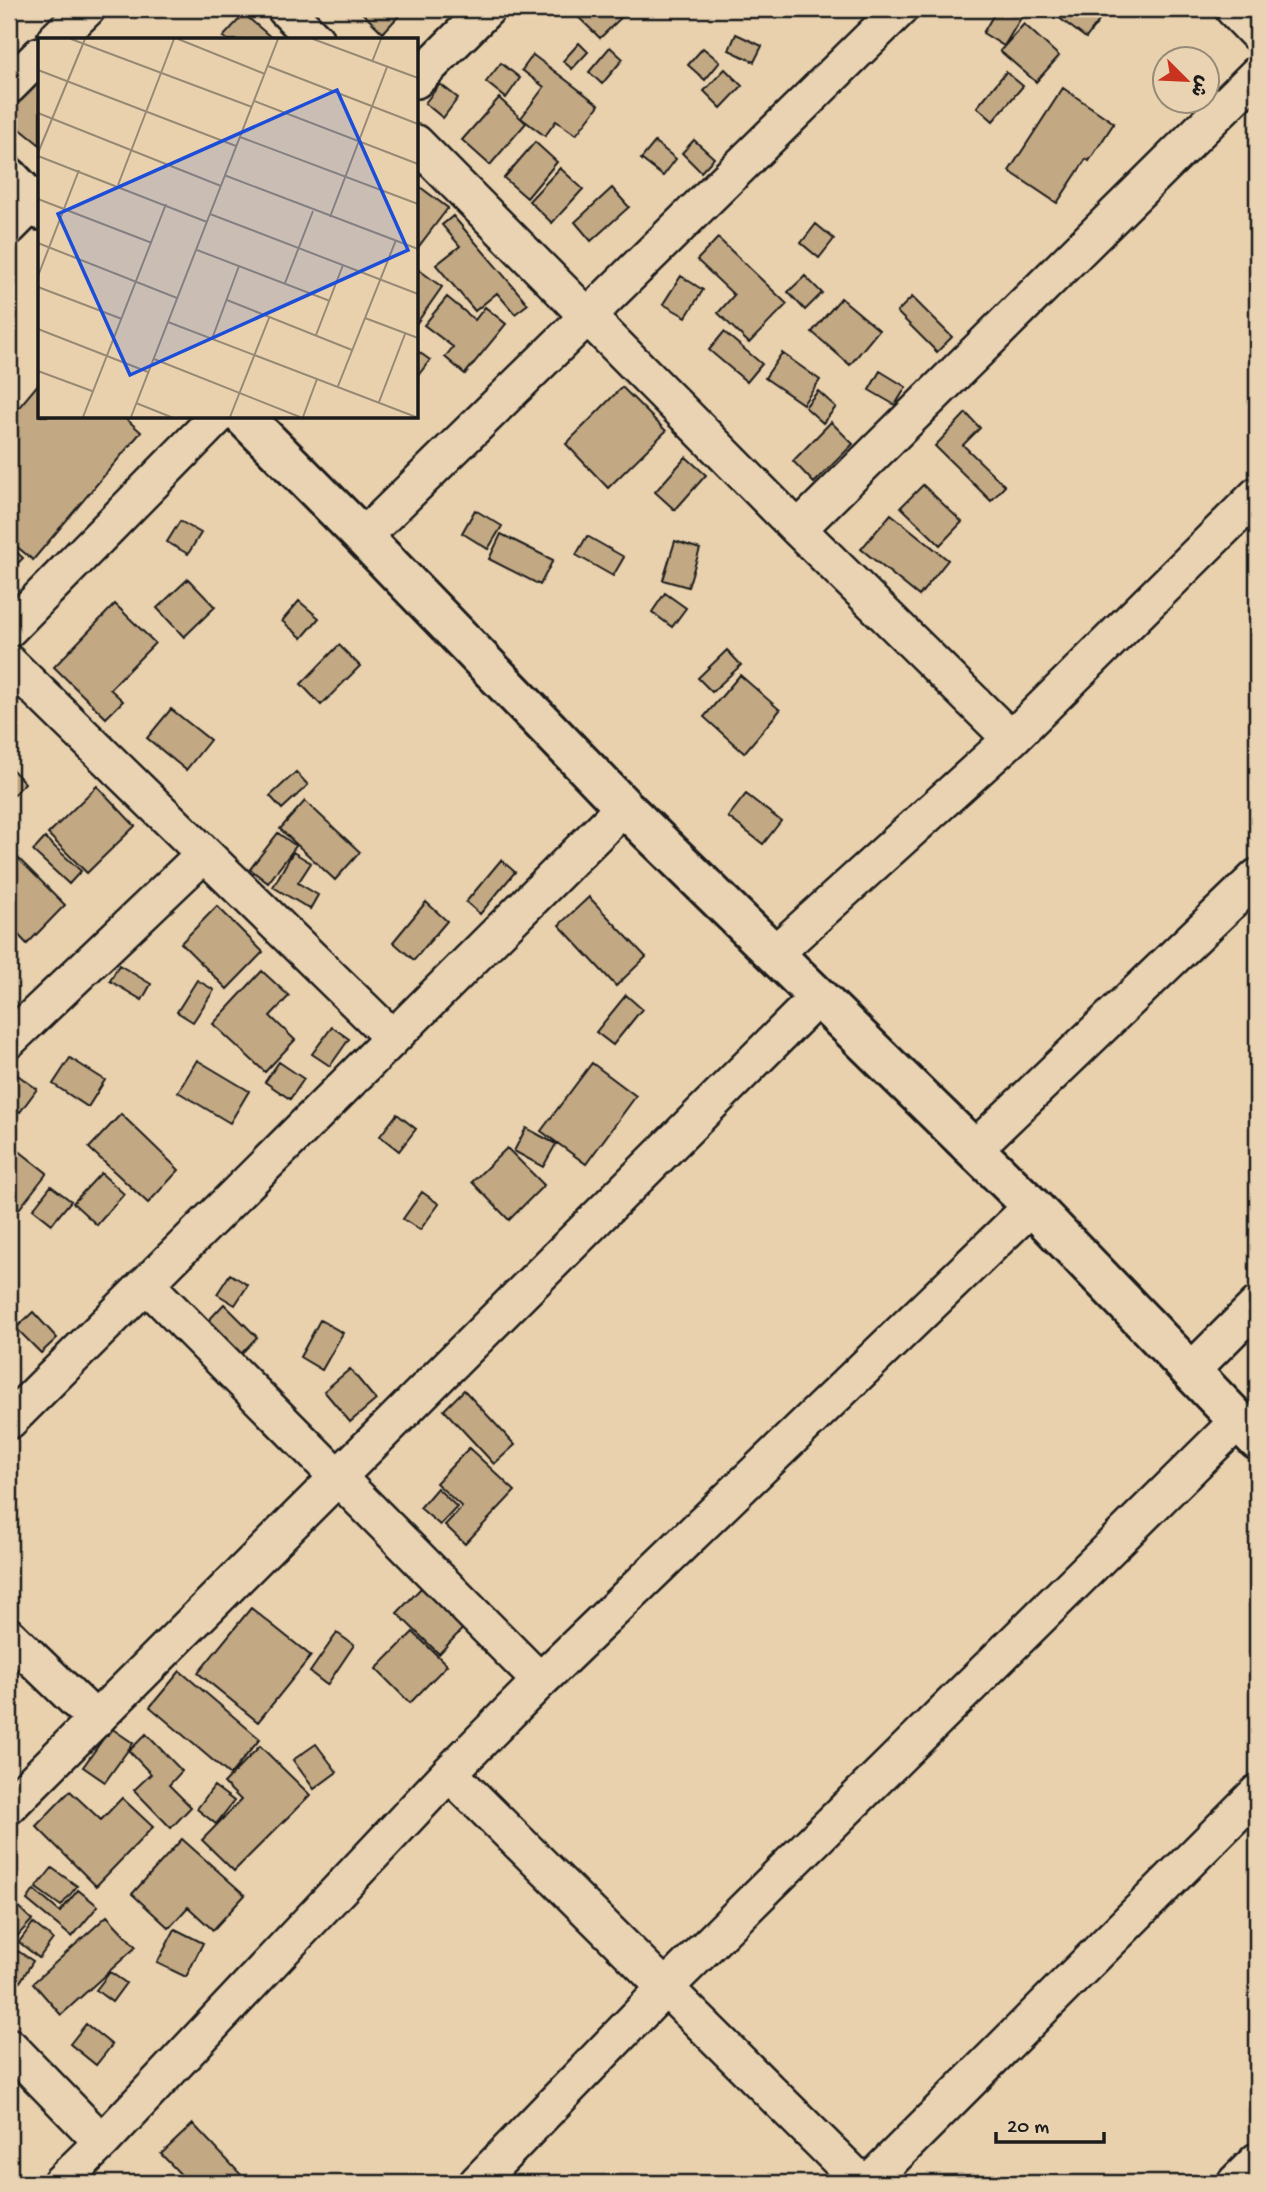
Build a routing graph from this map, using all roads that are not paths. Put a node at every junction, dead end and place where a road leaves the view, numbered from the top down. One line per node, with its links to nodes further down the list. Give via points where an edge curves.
1 (87, 9): 7 (street)
2 (285, 9): 8 (street)
3 (488, 9): 11 (street)
4 (900, 9): 14 (street)
5 (1233, 9): 6 (street)
6 (1257, 34)
7 (57, 38)
8 (314, 38)
9 (38, 57): 12 (street)
10 (1257, 74): 18 (street)
11 (418, 78)
12 (9, 86)
13 (418, 145): 14 (street)
14 (589, 317): 18 (street); 19 (street)
15 (216, 418): 20 (street)
16 (245, 418): 19 (street)
17 (1257, 495): 22 (street)
18 (798, 529): 22 (street)
19 (362, 537): 23 (street)
20 (9, 629)
21 (9, 663): 24 (street)
22 (1011, 739): 26 (street)
23 (624, 807): 26 (street); 28 (street)
24 (204, 854): 28 (street); 29 (street)
25 (1257, 877): 30 (street)
26 (774, 954): 27 (street)
27 (817, 998): 30 (street); 37 (street)
28 (392, 1037): 32 (street)
29 (9, 1040)
30 (974, 1149): 31 (street)
31 (1032, 1206): 34 (street); 39 (street)
32 (146, 1284): 35 (street); 37 (street)
33 (1257, 1305): 34 (street)
34 (1192, 1370): 36 (street)
35 (9, 1421)
36 (1248, 1430): 44 (street)
37 (339, 1478): 39 (street); 40 (street)
38 (9, 1636): 40 (street)
39 (540, 1681): 41 (street)
40 (96, 1720): 43 (street)
41 (449, 1773): 44 (street); 46 (street)
42 (1257, 1793): 51 (street)
43 (9, 1806)
44 (665, 1988): 49 (street); 50 (street)
45 (9, 2046): 46 (street)
46 (102, 2142): 48 (street)
47 (1257, 2161): 52 (street)
48 (61, 2183)
49 (477, 2183)
50 (862, 2183)
51 (868, 2183)
52 (1235, 2183)

